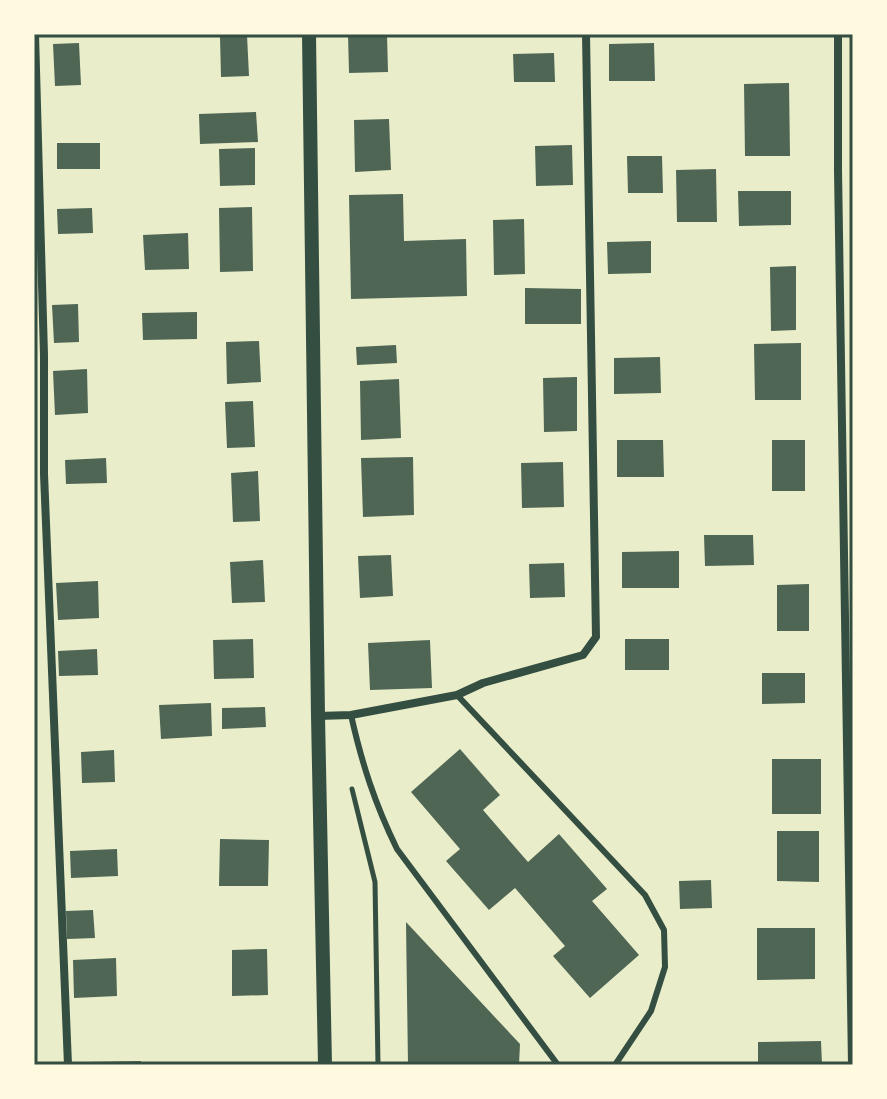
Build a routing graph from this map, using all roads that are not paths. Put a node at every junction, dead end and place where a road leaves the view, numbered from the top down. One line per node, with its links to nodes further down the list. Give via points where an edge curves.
1 (35, 34): 8 (street, via 44,474)
2 (309, 34): 7 (street)
3 (586, 34): 5 (street, via 596,637 583,655)
4 (838, 34): 12 (street)
5 (457, 695): 6 (street); 11 (lane, via 645,895 664,930 665,967 651,1011)
6 (351, 715): 7 (street); 10 (lane, via 364,770 397,849)
7 (318, 716): 9 (street)
8 (68, 1065)
9 (325, 1065)
10 (558, 1065)
11 (615, 1065)
12 (852, 1065)

